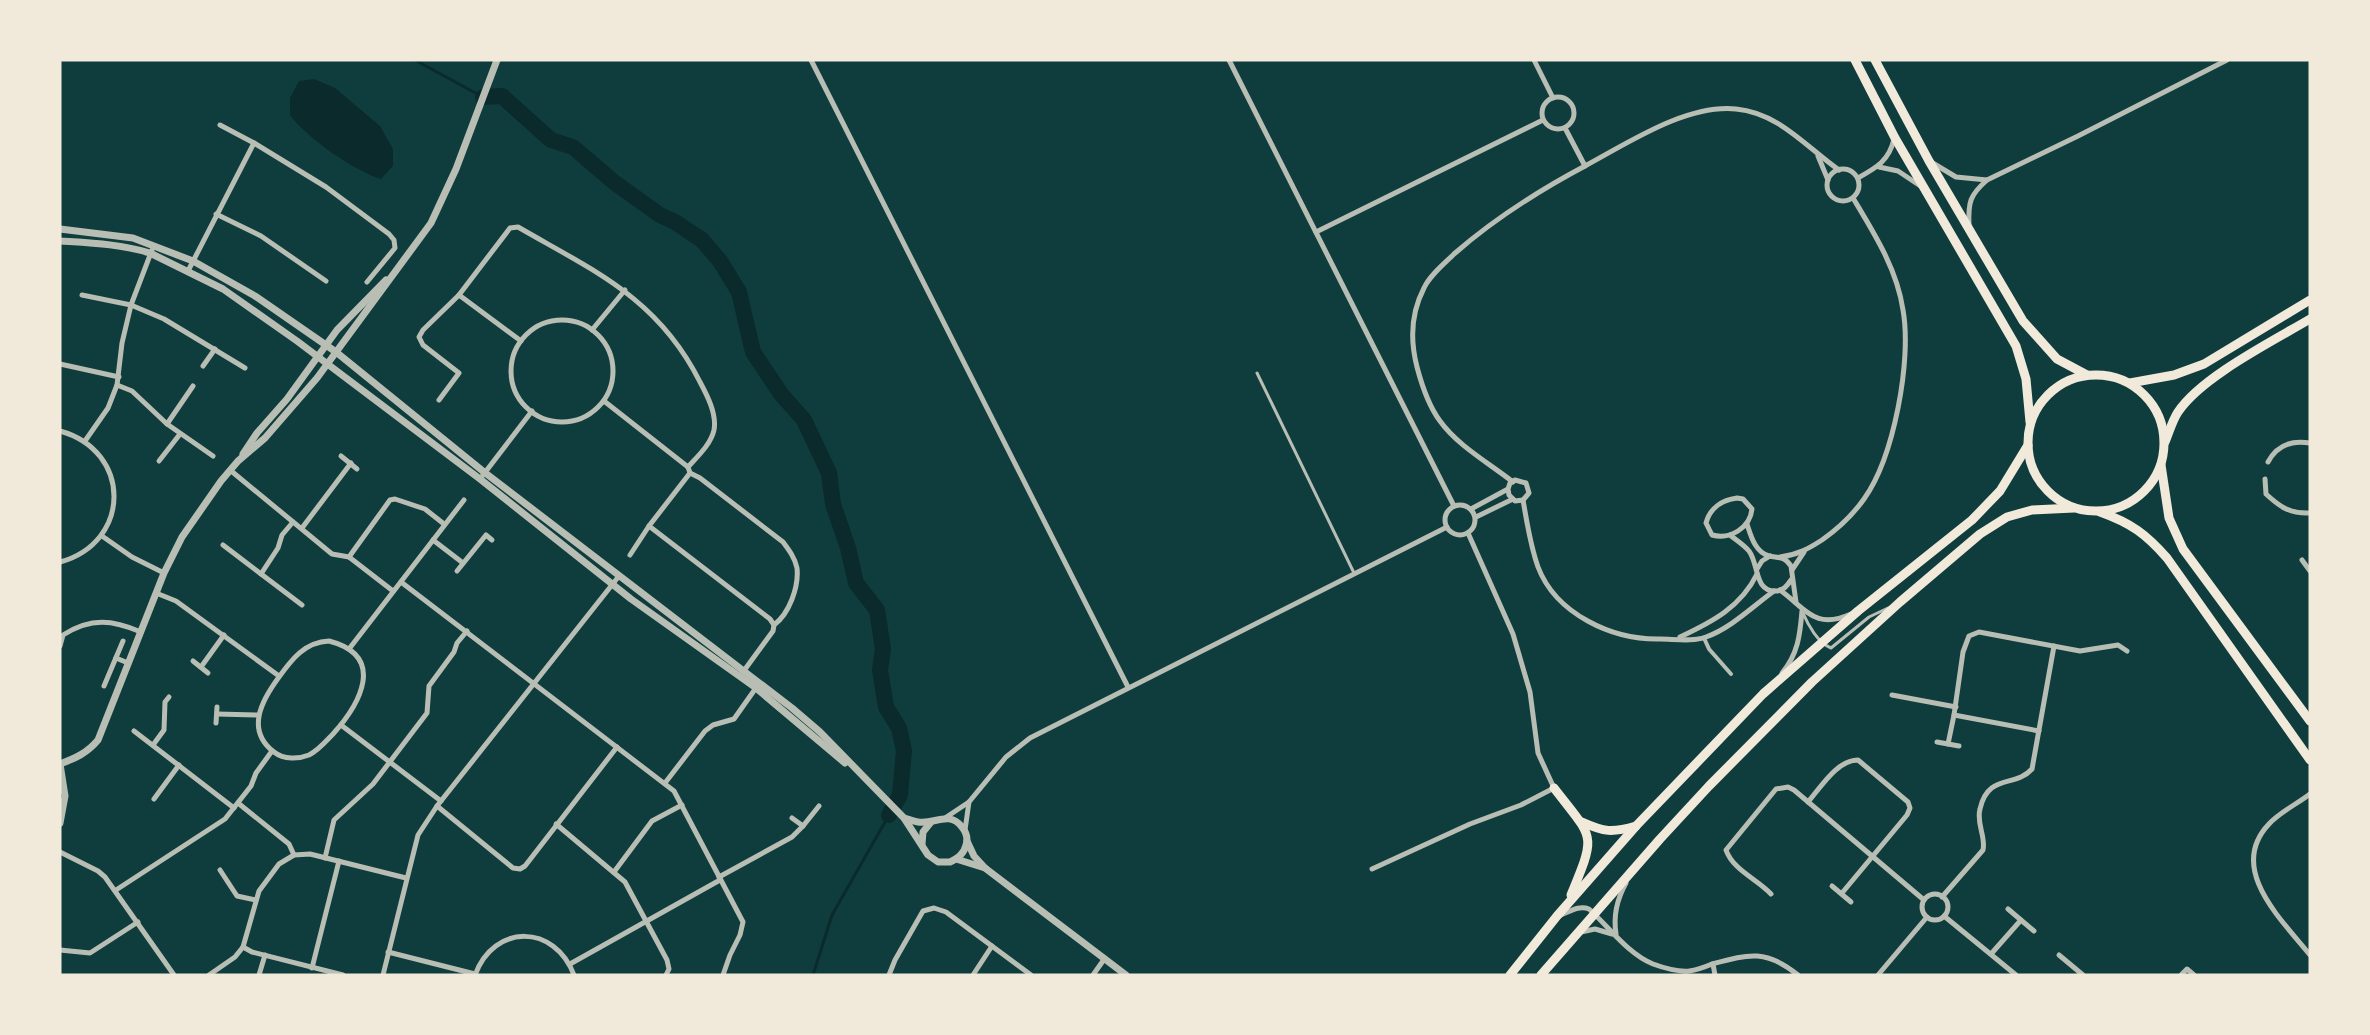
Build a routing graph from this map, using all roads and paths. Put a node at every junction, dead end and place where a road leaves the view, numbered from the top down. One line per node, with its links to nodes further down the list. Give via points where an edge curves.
1 (497, 60): 32 (street, via 431,223)
2 (811, 60): 156 (street)
3 (1229, 60): 27 (street)
4 (1534, 60): 8 (street)
5 (1855, 60): 12 (highway)
6 (1875, 60): 15 (highway)
7 (2227, 60): 21 (street)
8 (1553, 98): 9 (street, via 1545,103); 11 (street, via 1563,98 1574,109 1572,123)
9 (1543, 120): 11 (street, via 1550,128); 27 (street)
10 (220, 125): 13 (street)
11 (1565, 128): 16 (street)
12 (1895, 138): 17 (street); 22 (highway)
13 (254, 143): 24 (street); 35 (street, via 326,188 394,240 395,248)
14 (1817, 154): 16 (street, via 1785,127 1762,115 1735,109 1690,114); 18 (street); 20 (street)
15 (1929, 161): 21 (street, via 1956,177); 26 (highway)
16 (1585, 166): 81 (street, via 1513,208 1472,238 1425,285 1414,314 1415,360 1430,406 1455,437)
17 (1879, 167): 19 (street); 22 (street, via 1898,171)
18 (1839, 170): 19 (street, via 1850,171); 20 (street)
19 (1858, 178): 23 (street, via 1859,189)
20 (1828, 180): 23 (street, via 1828,190 1834,198)
21 (1987, 180): 26 (street, via 1975,191 1968,206)
22 (1926, 193): 62 (highway, via 2016,346 2026,379)
23 (1853, 198): 104 (street, via 1896,280 1906,331 1903,387 1879,472 1866,498 1847,520)
24 (216, 214): 31 (street); 34 (street, via 261,236)
25 (60, 229): 29 (street, via 133,238)
26 (1969, 229): 53 (highway, via 2023,321 2057,359)
27 (1316, 232): 86 (street)
28 (60, 241): 30 (street, via 111,243)
29 (153, 246): 30 (street); 31 (street)
30 (150, 254): 33 (street); 40 (street)
31 (193, 261): 33 (street); 44 (street, via 255,296)
32 (403, 263): 44 (street); 46 (street)
33 (188, 271): 47 (street, via 223,289)
34 (326, 281)
35 (367, 282)
36 (625, 290): 38 (street, via 518,227 510,228); 42 (street); 78 (street, via 672,335 712,410 713,433)
37 (82, 295): 40 (street)
38 (459, 295): 43 (street); 58 (street, via 419,337 423,345 459,372)
39 (2310, 300): 55 (highway, via 2204,364 2174,375)
40 (131, 305): 45 (street); 54 (street)
41 (2310, 319): 67 (highway, via 2205,384 2178,412)
42 (592, 330): 43 (street, via 559,320 535,328); 59 (street, via 606,345 613,363 612,383)
43 (521, 341): 60 (street, via 512,363 512,375 519,397)
44 (326, 345): 46 (street); 47 (street)
45 (215, 349): 50 (street); 51 (street)
46 (336, 352): 49 (street); 79 (street)
47 (318, 357): 49 (street); 72 (street)
48 (60, 364): 54 (street)
49 (327, 364): 72 (street, via 265,438); 79 (street)
50 (203, 366)
51 (245, 368)
52 (1257, 373): 117 (lane)
53 (2087, 375): 55 (highway, via 2116,377); 62 (highway, via 2068,380 2051,391 2038,406)
54 (119, 377): 56 (street)
55 (2130, 383): 67 (highway, via 2156,408)
56 (117, 385): 61 (street, via 132,391); 65 (street, via 108,408)
57 (193, 386): 61 (street)
58 (439, 400)
59 (604, 401): 60 (street, via 590,414 566,422 542,418); 78 (street)
60 (532, 411): 79 (street)
61 (166, 424): 64 (street)
62 (2030, 425): 68 (highway)
63 (60, 431): 65 (street)
64 (180, 434): 69 (street); 71 (street)
65 (85, 441): 100 (street, via 103,461 114,485 110,520)
66 (2310, 442): 73 (street, via 2287,444 2274,451)
67 (2165, 443): 75 (highway)
68 (2028, 445): 87 (highway, via 2041,484); 130 (highway, via 1988,505)
69 (213, 456)
70 (341, 456): 74 (street)
71 (159, 461)
72 (238, 461): 77 (street)
73 (2268, 462)
74 (351, 463): 76 (street); 97 (street)
75 (2161, 465): 89 (highway, via 2152,483 2137,498 2119,508); 165 (highway, via 2169,518 2183,549)
76 (357, 469)
77 (230, 470): 92 (street); 116 (street, via 202,506)
78 (689, 470): 95 (street); 132 (street, via 783,543 792,555 797,569 793,594 784,617)
79 (482, 475): 119 (street); 122 (street)
80 (2265, 479): 90 (street, via 2266,494 2283,510)
81 (1513, 482): 82 (street); 85 (street, via 1521,480 1528,486)
82 (1508, 489): 84 (street); 88 (street)
83 (464, 500): 93 (street)
84 (1513, 500): 85 (street); 91 (street)
85 (1524, 500): 137 (street, via 1538,567 1553,591 1571,609 1596,626 1622,635)
86 (1454, 506): 88 (street); 96 (street, via 1445,517)
87 (2074, 508): 89 (highway); 128 (highway, via 2032,510 2007,517 1980,534)
88 (1471, 509): 91 (street)
89 (2097, 511): 176 (highway, via 2126,521 2150,538)
90 (2310, 513)
91 (1476, 517): 98 (street)
92 (293, 522): 97 (street); 118 (street)
93 (444, 524): 101 (street); 106 (street, via 425,509 390,500)
94 (1747, 524): 99 (street); 99 (street, via 1752,509 1749,503 1737,498 1721,503 1706,523 1712,535); 107 (street, via 1760,552)
95 (649, 526): 105 (street); 132 (street)
96 (1447, 527): 98 (street, via 1458,535); 117 (street)
97 (302, 528): 106 (street, via 332,554)
98 (1468, 533): 181 (street, via 1513,634 1530,692 1538,753)
99 (1730, 535): 114 (street, via 1748,550)
100 (102, 536): 110 (street, via 83,553); 116 (street)
101 (433, 540): 111 (street); 121 (street)
102 (492, 540): 111 (street, via 486,535)
103 (223, 545): 118 (street)
104 (1804, 552): 108 (street); 112 (street)
105 (630, 555)
106 (349, 556): 124 (street)
107 (1770, 556): 108 (street); 114 (street, via 1762,561)
108 (1780, 556): 112 (street)
109 (2302, 560): 115 (street)
110 (60, 562)
111 (463, 563): 113 (street)
112 (1792, 570): 120 (street)
113 (457, 572)
114 (1757, 572): 125 (street, via 1760,584); 137 (street, via 1738,603 1712,622)
115 (2310, 572)
116 (164, 573): 126 (street)
117 (1354, 573): 156 (street)
118 (261, 574): 129 (street)
119 (619, 576): 122 (street); 149 (street)
120 (1791, 579): 123 (street); 127 (street)
121 (401, 582): 124 (street); 133 (street)
122 (612, 584): 153 (street); 155 (street)
123 (1780, 590): 125 (street); 127 (street)
124 (393, 591): 143 (street)
125 (1774, 591): 138 (street)
126 (156, 594): 134 (street); 136 (street, via 176,600)
127 (1796, 602): 131 (street)
128 (1900, 602): 140 (lane, via 1869,617 1835,647); 209 (highway, via 1812,682)
129 (302, 605)
130 (1858, 610): 131 (street, via 1829,621); 140 (highway)
131 (1802, 611): 140 (lane); 157 (street, via 1799,643 1793,657)
132 (774, 625): 149 (street)
133 (467, 631): 153 (street); 177 (street, via 429,686 427,713)
134 (141, 632): 135 (street, via 108,621); 147 (street)
135 (62, 634): 141 (street)
136 (224, 635): 148 (street); 152 (street)
137 (1679, 638): 138 (street)
138 (1704, 638): 151 (street, via 1709,650)
139 (123, 641): 145 (street)
140 (1822, 642): 157 (highway)
141 (60, 646)
142 (2054, 646): 144 (street, via 2080,651 2118,645); 161 (street, via 1974,633 1966,642); 169 (street)
143 (349, 649): 152 (street, via 329,641 311,645); 167 (street, via 361,665 363,687)
144 (2127, 651)
145 (116, 658): 147 (street); 154 (street)
146 (193, 661): 148 (street)
147 (128, 663): 178 (street, via 98,740 90,750)
148 (201, 667): 150 (street)
149 (742, 672): 155 (street)
150 (208, 673)
151 (1731, 674)
152 (279, 676): 163 (street)
153 (534, 683): 174 (street); 187 (street)
154 (104, 686)
155 (757, 686): 180 (street, via 734,719 705,731); 192 (street, via 877,789)
156 (1128, 687): 184 (street, via 1030,738 1006,757)
157 (1763, 694): 198 (highway)
158 (1892, 695): 161 (street)
159 (169, 697): 172 (street, via 165,702 164,730)
160 (217, 707): 162 (street)
161 (1956, 707): 164 (street)
162 (217, 714): 163 (street); 166 (street)
163 (258, 715): 175 (street, via 260,734)
164 (1954, 715): 169 (street); 171 (street)
165 (2310, 721)
166 (216, 723)
167 (341, 725): 175 (street, via 308,756 287,758); 177 (street)
168 (134, 731): 172 (street)
169 (2039, 731): 220 (street, via 2032,769 1990,788 1984,796 1979,814 1983,850)
170 (1937, 742): 171 (street)
171 (1948, 744): 173 (street)
172 (153, 745): 179 (street)
173 (1959, 746)
174 (617, 747): 180 (street); 197 (street)
175 (272, 751): 186 (street)
176 (2308, 758)
177 (389, 762): 187 (street); 206 (street, via 373,784 334,820)
178 (60, 764): 196 (street, via 65,796)
179 (179, 765): 183 (street); 190 (street)
180 (665, 783): 188 (street)
181 (1554, 788): 195 (highway); 211 (street, via 1521,806 1470,824)
182 (2310, 794): 243 (street, via 2266,826 2258,838 2253,863 2261,893)
183 (154, 798)
184 (969, 802): 193 (street); 200 (street)
185 (1808, 802): 205 (street); 205 (street, via 1845,763 1864,763 1910,808); 219 (street, via 1788,787 1776,789 1726,850 1730,859)
186 (238, 803): 190 (street); 204 (street, via 289,844)
187 (439, 804): 197 (street, via 513,868 525,866); 214 (street, via 418,835)
188 (682, 805): 213 (street, via 652,820); 215 (street)
189 (819, 806): 199 (street)
190 (234, 808): 217 (street, via 211,829)
191 (792, 818): 199 (street)
192 (904, 818): 194 (street); 202 (street)
193 (945, 818): 194 (street); 200 (street, via 957,821)
194 (931, 822): 202 (street, via 923,832)
195 (1582, 822): 198 (highway, via 1599,830 1617,832); 224 (highway, via 1588,836 1588,852)
196 (60, 823)
197 (556, 824): 213 (street)
198 (1638, 824): 224 (highway)
199 (803, 826): 215 (street, via 792,837)
200 (964, 830): 201 (street)
201 (967, 841): 207 (street); 210 (street)
202 (922, 844): 207 (street, via 932,859)
203 (60, 852): 217 (street, via 98,871)
204 (294, 855): 206 (street); 221 (street, via 279,864 261,886)
205 (1874, 856): 218 (street); 222 (street)
206 (325, 858): 208 (street)
207 (956, 859): 210 (street)
208 (339, 861): 214 (street); 247 (street)
209 (1635, 867): 226 (highway); 235 (street, via 1616,907)
210 (985, 868): 244 (street)
211 (1372, 869)
212 (220, 870): 221 (street, via 237,896)
213 (614, 872): 232 (street, via 625,882)
214 (406, 878): 239 (street)
215 (720, 878): 232 (street); 258 (street, via 743,922)
216 (1832, 886): 218 (street)
217 (116, 890): 231 (street)
218 (1842, 893): 223 (street)
219 (1771, 894)
220 (1942, 897): 222 (street, via 1931,895); 227 (street, via 1948,908)
221 (256, 900): 237 (street)
222 (1924, 900): 229 (street, via 1922,907)
223 (1851, 902)
224 (1568, 903): 228 (highway)
225 (2008, 909): 230 (street)
226 (1595, 914): 228 (street, via 1584,907); 234 (highway); 235 (street)
227 (1944, 915): 229 (street, via 1938,919); 240 (street)
228 (1557, 916): 264 (highway)
229 (1927, 917): 269 (street)
230 (2021, 920): 233 (street); 240 (street)
231 (138, 922): 238 (street, via 90,953); 250 (street)
232 (646, 922): 245 (street); 257 (street, via 667,960)
233 (2034, 931)
234 (1577, 933): 235 (street, via 1595,929); 265 (highway)
235 (1617, 935): 248 (street, via 1651,963 1672,970)
236 (992, 946): 259 (street, via 946,912 934,908 923,911); 260 (street); 261 (street)
237 (243, 947): 241 (street); 251 (street)
238 (60, 950)
239 (388, 952): 254 (street); 255 (street)
240 (1991, 954): 270 (street)
241 (266, 955): 247 (street); 252 (street)
242 (2059, 955): 249 (street)
243 (2310, 955)
244 (1105, 958): 262 (street); 263 (street)
245 (570, 964): 255 (street, via 556,946 524,936 494,947 480,962); 256 (street)
246 (1713, 964): 248 (street); 267 (street); 268 (street, via 1760,955 1784,964)
247 (312, 968): 253 (street)
248 (1700, 968): 266 (street)
249 (2075, 973): 271 (street)
250 (174, 975)
251 (209, 975)
252 (259, 975)
253 (343, 975)
254 (383, 975)
255 (475, 975)
256 (574, 975)
257 (666, 975)
258 (723, 975)
259 (890, 975)
260 (973, 975)
261 (1031, 975)
262 (1093, 975)
263 (1126, 975)
264 (1510, 975)
265 (1541, 975)
266 (1702, 975)
267 (1715, 975)
268 (1798, 975)
269 (1878, 975)
270 (2016, 975)
271 (2083, 975)
272 (2181, 975): 273 (street, via 2187,969)
273 (2194, 975)

